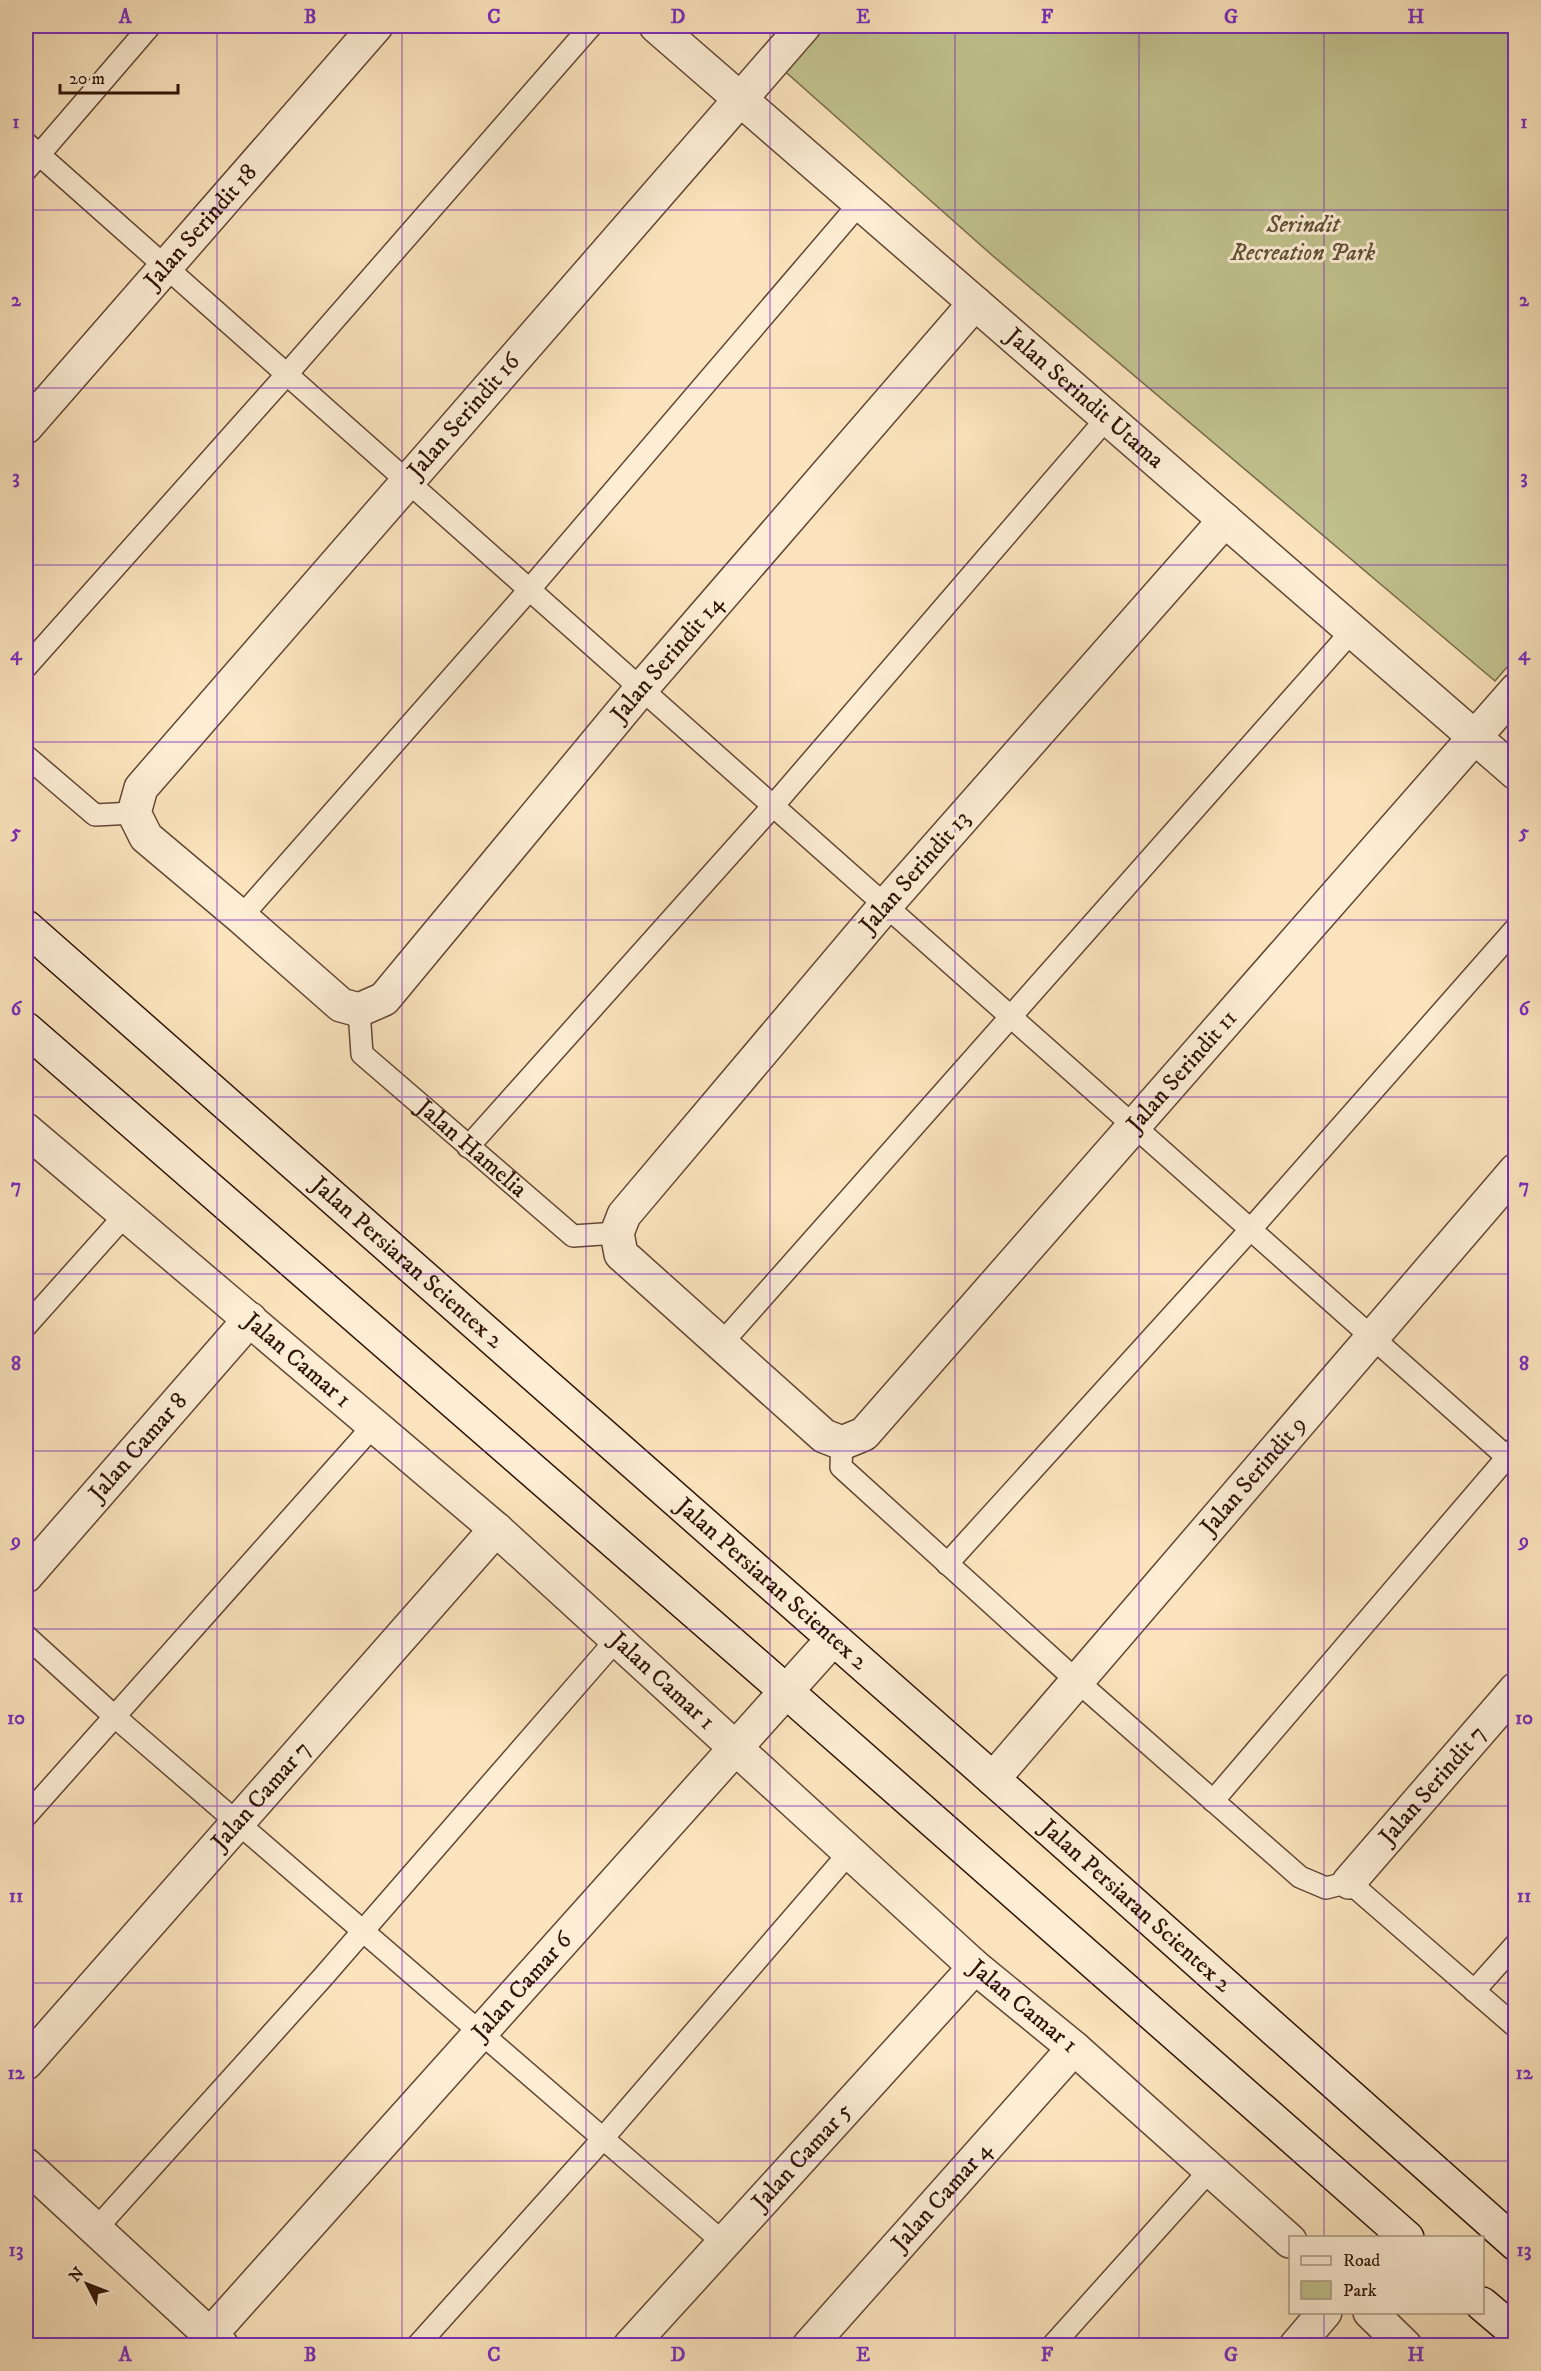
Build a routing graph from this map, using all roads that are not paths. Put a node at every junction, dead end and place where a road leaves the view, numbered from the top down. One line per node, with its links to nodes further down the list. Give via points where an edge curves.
1 (150, 26): 7 (lane)
2 (376, 26): 9 (street, Jalan Serindit 18)
3 (591, 26): 11 (lane)
4 (656, 26): 6 (street, Jalan Serindit Utama)
5 (804, 26): 6 (street, Jalan Serindit 16)
6 (740, 99): 8 (street, Jalan Serindit Utama); 14 (street, Jalan Serindit 16)
7 (30, 156): 9 (lane)
8 (860, 203): 10 (street, Jalan Serindit Utama); 16 (lane)
9 (165, 267): 11 (lane); 13 (street, Jalan Serindit 18)
10 (975, 303): 12 (street, Jalan Serindit Utama); 19 (street, Jalan Serindit 14)
11 (287, 374): 14 (lane); 18 (lane)
12 (1107, 418): 15 (street, Jalan Serindit Utama); 24 (lane)
13 (26, 427)
14 (407, 482): 16 (lane); 25 (street, Jalan Serindit 16, via 141,788)
15 (1225, 520): 17 (street, Jalan Serindit Utama); 26 (street, Jalan Serindit 13)
16 (529, 590): 19 (lane); 27 (lane)
17 (1352, 631): 21 (street, Jalan Serindit Utama); 31 (lane)
18 (26, 667)
19 (641, 689): 24 (lane); 30 (street, Jalan Serindit 14, via 384,999)
20 (1515, 690): 21 (street, Jalan Serindit 11)
21 (1474, 737): 23 (street, Jalan Serindit Utama); 33 (street, Jalan Serindit 11)
22 (26, 756): 25 (lane, via 95,815)
23 (1515, 773)
24 (773, 806): 26 (lane); 35 (lane)
25 (134, 813): 27 (street, via 146,837)
26 (885, 906): 31 (lane); 39 (street, Jalan Serindit 13, via 624,1215)
27 (241, 917): 30 (street, via 340,1005)
28 (26, 927): 51 (street, Jalan Persiaran Scientex 2)
29 (1515, 928): 38 (lane)
30 (359, 1010): 35 (lane, Jalan Hamelia, via 362,1054)
31 (1012, 1018): 33 (lane); 43 (lane)
32 (26, 1029): 55 (street)
33 (1134, 1126): 38 (lane); 45 (street, Jalan Serindit 11, via 864,1434)
34 (26, 1130): 37 (street, Jalan Camar 1)
35 (468, 1147): 39 (lane, Jalan Hamelia, via 573,1236)
36 (1515, 1170): 42 (street, Jalan Serindit 9)
37 (126, 1214): 40 (street, Jalan Camar 1); 41 (lane)
38 (1250, 1230): 42 (lane); 48 (lane)
39 (617, 1233): 43 (street, via 621,1254)
40 (250, 1319): 44 (street, Jalan Camar 1); 49 (street, Jalan Camar 8)
41 (26, 1326)
42 (1372, 1338): 46 (lane); 53 (street, Jalan Serindit 9)
43 (721, 1344): 45 (street, via 824,1436)
44 (374, 1425): 47 (street, Jalan Camar 1); 56 (lane)
45 (842, 1443): 48 (lane, via 841,1467)
46 (1513, 1457): 59 (lane)
47 (496, 1529): 52 (street, Jalan Camar 1); 61 (street, Jalan Camar 7)
48 (947, 1564): 53 (lane)
49 (26, 1576)
50 (26, 1636): 56 (lane)
51 (833, 1639): 55 (street, Jalan Camar 6); 58 (street, Jalan Persiaran Scientex 2)
52 (616, 1640): 57 (street, Jalan Camar 1); 64 (lane)
53 (1077, 1681): 58 (street, Jalan Serindit 9); 59 (lane)
54 (1515, 1689): 63 (street, Jalan Serindit 7)
55 (787, 1692): 57 (street, Jalan Camar 6); 76 (street)
56 (114, 1716): 60 (lane); 61 (lane)
57 (734, 1749): 62 (street, Jalan Camar 1); 69 (street, Jalan Camar 6)
58 (993, 1779): 79 (street, Jalan Persiaran Scientex 2)
59 (1213, 1801): 63 (lane, via 1300,1877 1326,1888)
60 (26, 1816)
61 (239, 1821): 64 (lane); 71 (street, Jalan Camar 7)
62 (849, 1853): 66 (street, Jalan Camar 1); 72 (lane)
63 (1349, 1882): 67 (lane)
64 (363, 1930): 69 (lane); 75 (lane)
65 (1515, 1944): 67 (lane)
66 (975, 1967): 70 (street, Jalan Camar 1); 78 (street, Jalan Camar 5)
67 (1474, 1991): 68 (lane)
68 (1515, 2027)
69 (480, 2032): 72 (lane); 84 (street, Jalan Camar 6)
70 (1074, 2048): 74 (street, Jalan Camar 1); 85 (street, Jalan Camar 4)
71 (26, 2063)
72 (602, 2139): 78 (lane); 86 (lane)
73 (26, 2165): 75 (street)
74 (1210, 2170): 77 (street, Jalan Camar 1); 88 (lane)
75 (95, 2230): 84 (street)
76 (1405, 2236)
77 (1289, 2240)
78 (724, 2242): 87 (street, Jalan Camar 5)
79 (1515, 2244)
80 (1484, 2306): 83 (street)
81 (1324, 2314): 89 (street)
82 (1371, 2314): 90 (street)
83 (1515, 2333)
84 (216, 2340)
85 (818, 2342)
86 (417, 2346)
87 (630, 2346)
88 (1052, 2346)
89 (1296, 2346)
90 (1405, 2346)

